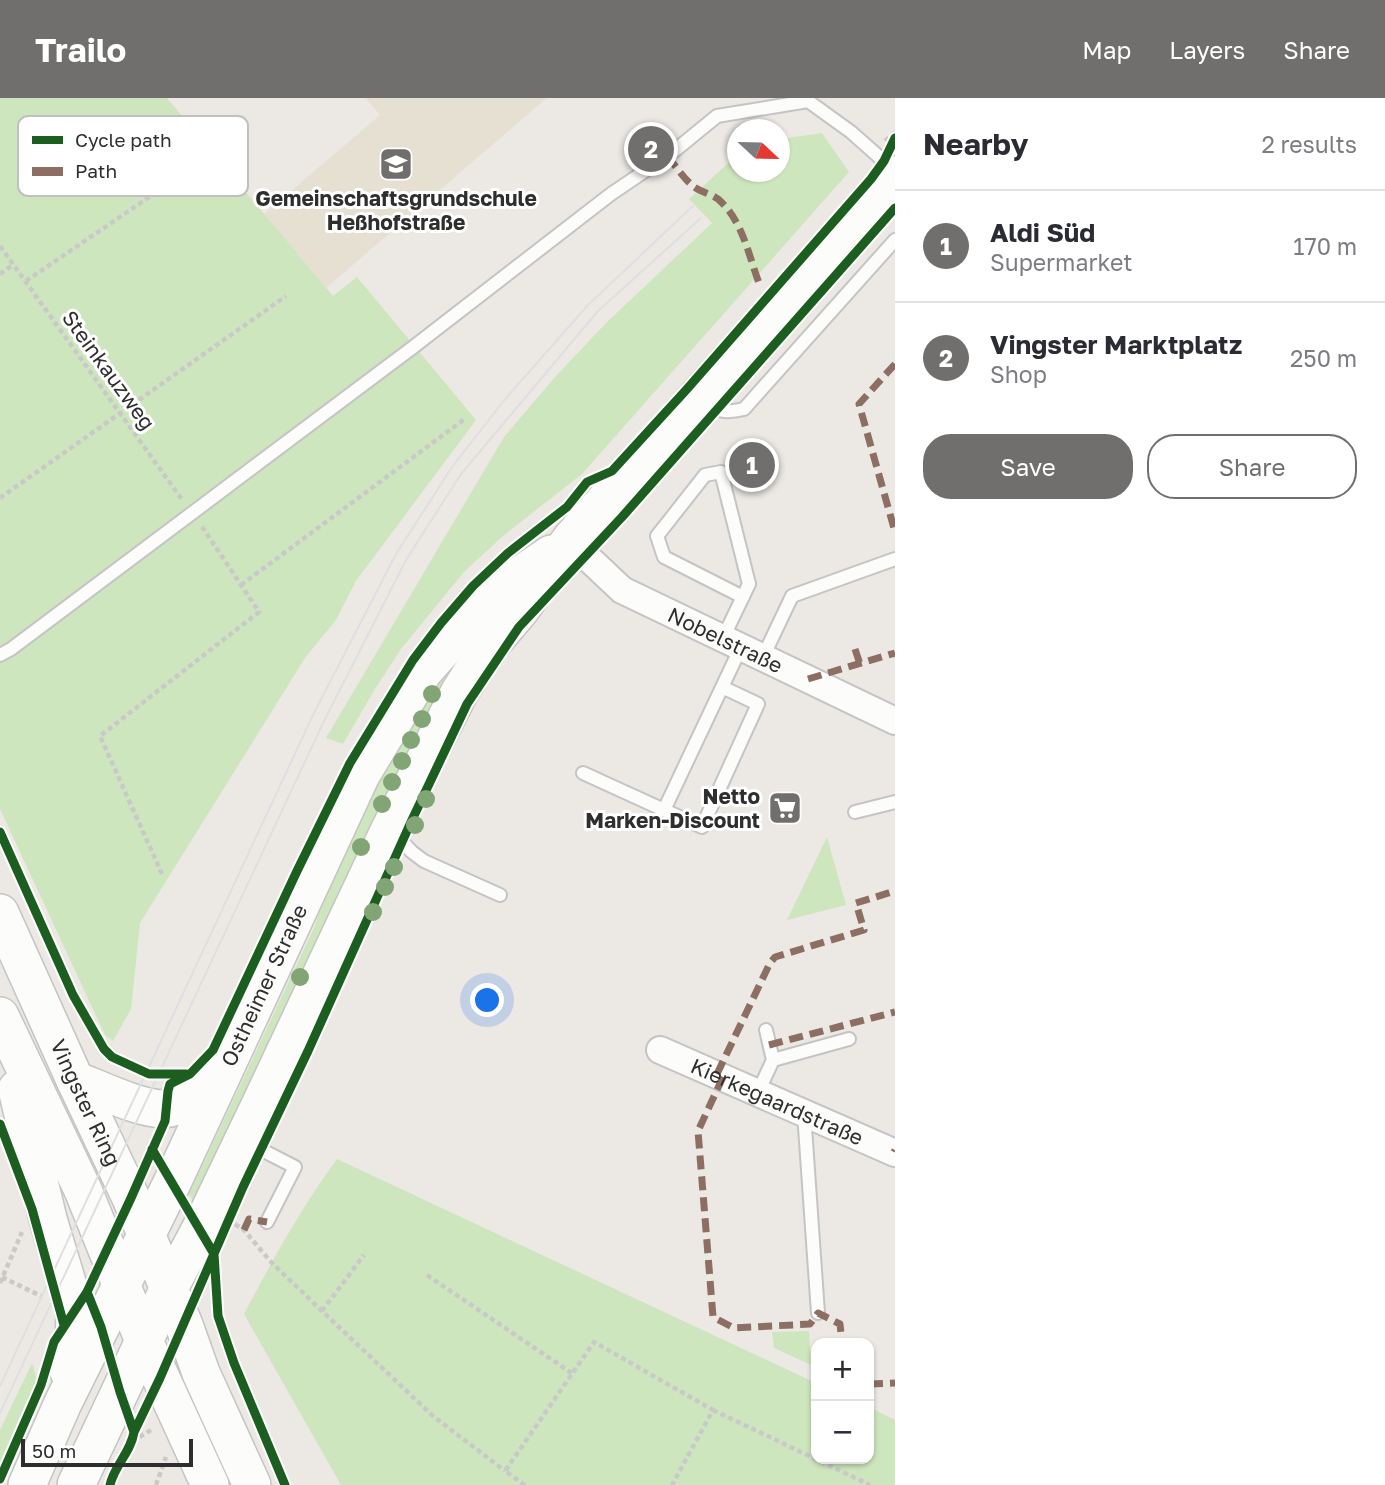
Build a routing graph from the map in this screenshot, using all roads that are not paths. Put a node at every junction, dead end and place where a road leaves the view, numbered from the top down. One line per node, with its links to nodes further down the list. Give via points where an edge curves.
1 (891, 169): 3 (main road, Ostheimer Straße); 9 (lane, via 808,101 717,116)
2 (895, 240): 3 (lane, via 744,409 716,410)
3 (697, 397): 4 (main road, Ostheimer Straße)
4 (572, 539): 7 (main road, Ostheimer Straße, via 521,609); 8 (street, Nobelstraße, via 622,590)
5 (895, 559): 8 (lane, via 792,596)
6 (743, 597): 6 (lane, via 750,584 721,472 705,475 657,537 664,557); 8 (lane)
7 (471, 644): 16 (main road, Ostheimer Straße, via 459,693); 24 (main road, Ostheimer Straße, via 423,672 361,775)
8 (742, 648): 10 (lane); 11 (street, Nobelstraße)
9 (0, 655)
10 (722, 687): 14 (lane); 14 (lane, via 758,704 702,827)
11 (895, 721)
12 (583, 772): 14 (lane)
13 (895, 802): 15 (lane)
14 (664, 810)
15 (855, 812)
16 (390, 829): 17 (lane, via 424,861); 28 (main road, Ostheimer Straße)
17 (500, 895)
18 (0, 913): 25 (main road, Vingster Ring)
19 (0, 1016): 32 (main road, Vingster Ring, via 83,1191); 36 (main road, via 48,1219 75,1309)
20 (766, 1030): 23 (lane)
21 (849, 1039): 23 (lane)
22 (660, 1050): 26 (street, Kierkegaardstraße)
23 (772, 1060): 26 (lane)
24 (222, 1076): 25 (main road, via 194,1097 166,1109 145,1106); 31 (main road, Ostheimer Straße)
25 (75, 1080): 31 (main road, Vingster Ring)
26 (758, 1092): 27 (street, Kierkegaardstraße)
27 (804, 1113): 29 (street, Kierkegaardstraße); 34 (lane)
28 (243, 1140): 30 (lane, via 295,1167); 33 (main road, Ostheimer Straße)
29 (895, 1153)
30 (267, 1223)
31 (147, 1233): 32 (main road, Ostheimer Straße); 33 (main road, Vingster Ring)
32 (121, 1286): 35 (main road, Vingster Ring); 36 (main road, Ostheimer Straße)
33 (169, 1288): 35 (main road, Ostheimer Straße); 40 (main road, Vingster Ring, via 201,1373)
34 (818, 1313)
35 (144, 1341): 38 (main road, Ostheimer Straße); 39 (main road, Vingster Ring)
36 (63, 1403): 37 (main road, Ostheimer Straße)
37 (27, 1485)
38 (76, 1485)
39 (210, 1485)
40 (252, 1485)

